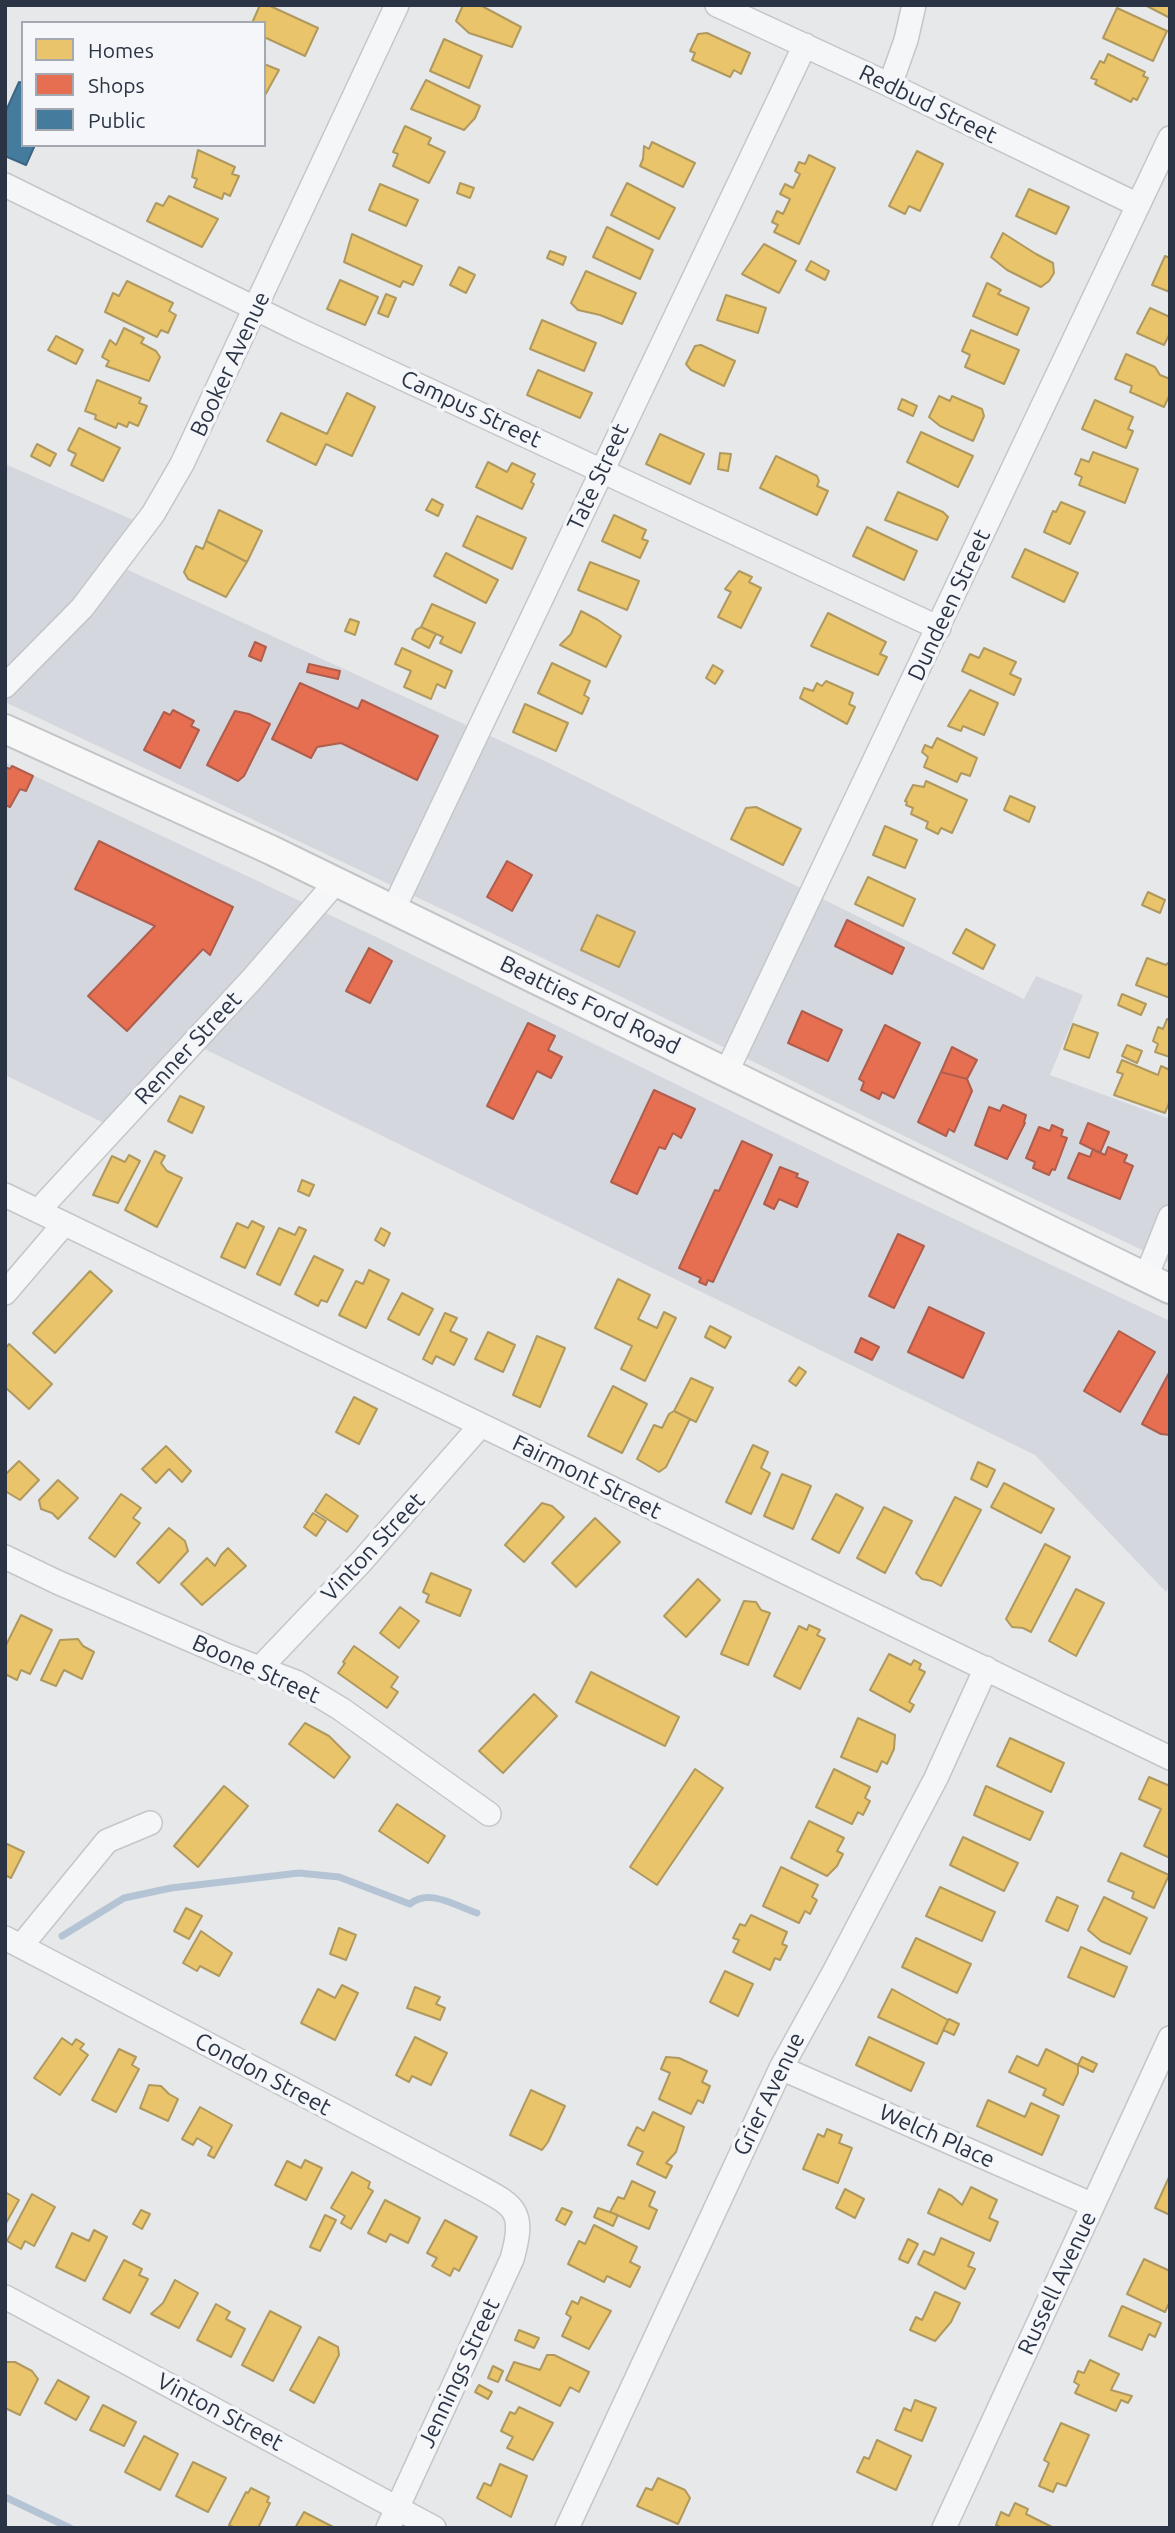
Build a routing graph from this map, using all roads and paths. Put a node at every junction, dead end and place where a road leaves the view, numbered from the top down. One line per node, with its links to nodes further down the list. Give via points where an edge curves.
1 (397, 5): 9 (street, Booker Avenue)
2 (718, 5): 4 (street, Redbud Street)
3 (914, 5): 5 (street)
4 (805, 45): 5 (street, Redbud Street); 10 (street, Tate Street)
5 (890, 85): 8 (street, Redbud Street)
6 (1170, 138): 8 (street, Dundeen Street)
7 (5, 185): 9 (street, Campus Street)
8 (1138, 205): 11 (street, Dundeen Street)
9 (257, 308): 10 (street, Campus Street); 12 (street, Booker Avenue, via 153,514 82,608)
10 (601, 470): 11 (street, Campus Street); 15 (street, Tate Street)
11 (939, 628): 16 (street, Dundeen Street)
12 (5, 686)
13 (5, 729): 14 (main road, Beatties Ford Road)
14 (335, 882): 15 (main road, Beatties Ford Road); 18 (street, Renner Street)
15 (393, 910): 16 (main road, Beatties Ford Road)
16 (727, 1071): 21 (main road, Beatties Ford Road)
17 (5, 1195): 18 (street, Fairmont Street)
18 (38, 1211): 20 (street, Fairmont Street)
19 (1170, 1217): 21 (street)
20 (64, 1224): 22 (street); 23 (street, Fairmont Street)
21 (1158, 1283)
22 (5, 1293)
23 (481, 1424): 25 (street, Vinton Street, via 370,1552); 26 (street, Fairmont Street)
24 (5, 1557): 25 (street, Boone Street)
25 (261, 1667): 28 (street, Boone Street, via 341,1709)
26 (986, 1668): 27 (street, Fairmont Street); 32 (street, Grier Avenue, via 936,1778)
27 (1170, 1758)
28 (489, 1814)
29 (150, 1823): 30 (street, via 107,1842)
30 (13, 1942): 34 (street, Condon Street, via 474,2184 507,2202)
31 (1170, 2038): 33 (street, Russell Avenue)
32 (781, 2068): 33 (street, Welch Place); 38 (street, Grier Avenue)
33 (1093, 2205): 39 (street, Russell Avenue)
34 (517, 2214): 36 (street, Jennings Street, via 512,2259)
35 (5, 2297): 36 (street, Vinton Street, via 262,2433)
36 (393, 2518): 37 (street, Vinton Street)
37 (434, 2528)
38 (566, 2528)
39 (944, 2528)

